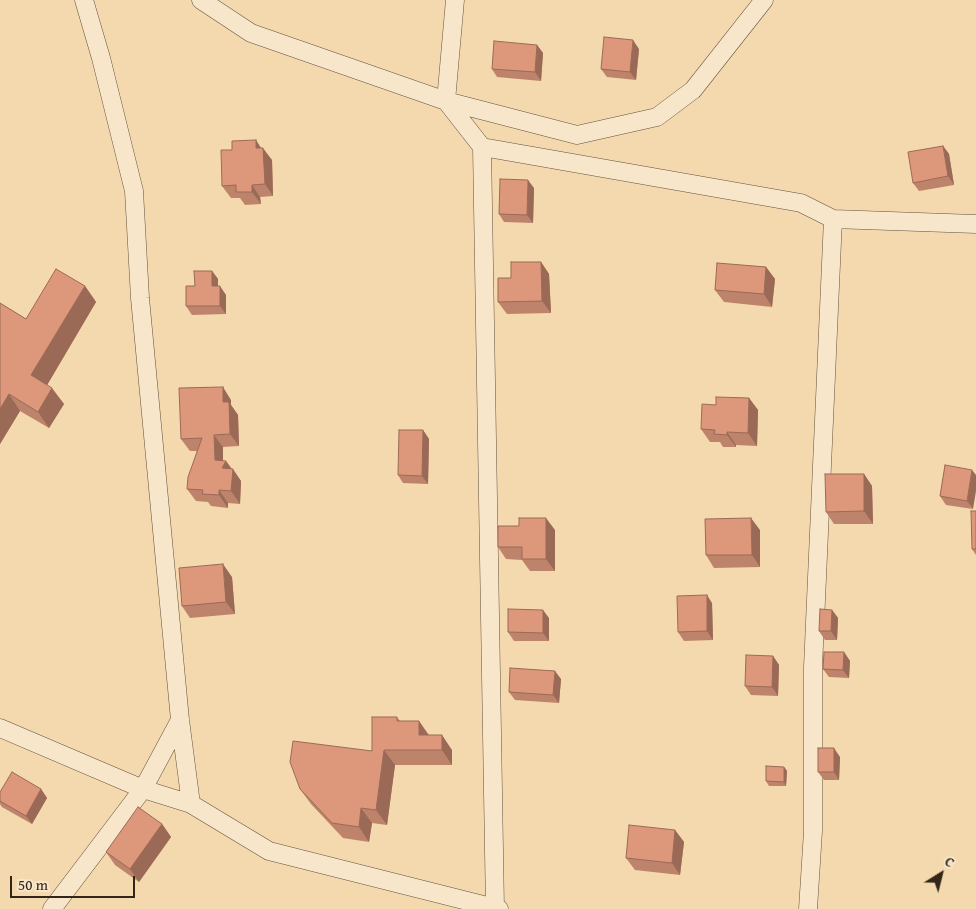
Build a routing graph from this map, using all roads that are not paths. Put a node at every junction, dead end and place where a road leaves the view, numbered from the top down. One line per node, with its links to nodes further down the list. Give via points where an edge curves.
1 (84, 0): 9 (street, via 102,58 134,191 140,298)
2 (200, 0): 5 (street, via 251,32)
3 (455, 0): 5 (street)
4 (764, 0): 5 (street, via 693,90 657,117 577,135)
5 (446, 101): 6 (street)
6 (482, 147): 7 (street, via 801,203); 14 (street)
7 (833, 219): 8 (street); 15 (street, via 813,667 813,832)
8 (976, 224)
9 (180, 720): 11 (street); 12 (street)
10 (0, 728): 11 (street)
11 (143, 789): 12 (street); 13 (street)
12 (190, 804): 14 (street, via 269,851)
13 (52, 909)
14 (496, 909)
15 (808, 909)

